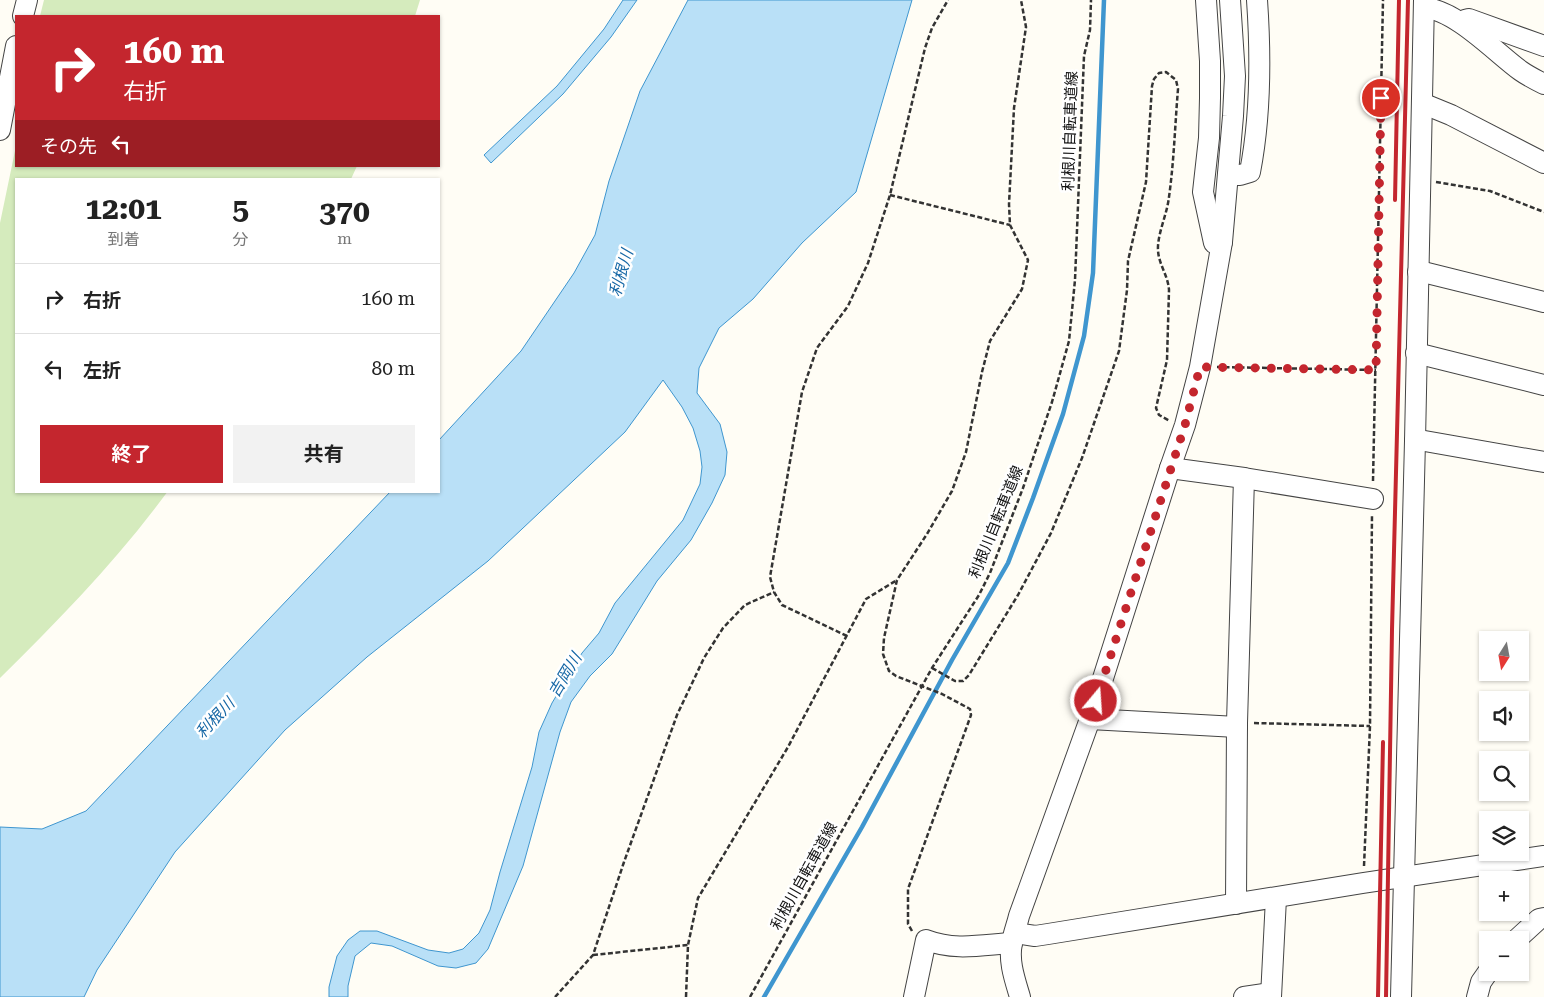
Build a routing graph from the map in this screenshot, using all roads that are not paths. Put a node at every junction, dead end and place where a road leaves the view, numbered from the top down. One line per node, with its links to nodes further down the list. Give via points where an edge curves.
1 (27, 0): 6 (street)
2 (1206, 0): 16 (street, via 1210,98 1203,192 1214,243)
3 (1230, 0): 15 (street, via 1234,76)
4 (1257, 0): 15 (street, via 1260,75 1255,148 1250,172)
5 (1424, 4): 7 (street); 12 (street)
6 (23, 15)
7 (1461, 24): 8 (street, via 1470,19); 11 (street, via 1521,71)
8 (1544, 46)
9 (15, 49): 10 (street)
10 (5, 79): 13 (street)
11 (1544, 84)
12 (1422, 105): 14 (street, via 1450,115); 17 (street)
13 (0, 130)
14 (1544, 163)
15 (1228, 175): 16 (street)
16 (1222, 242): 23 (street, via 1200,367)
17 (1418, 272): 18 (street); 19 (street)
18 (1544, 302)
19 (1416, 353): 20 (street); 21 (street)
20 (1544, 385)
21 (1415, 441): 22 (street); 29 (street)
22 (1544, 462)
23 (1170, 468): 24 (street); 26 (street)
24 (1244, 478): 25 (street); 27 (street)
25 (1372, 499)
26 (1090, 719): 27 (street); 34 (street)
27 (1237, 725): 31 (street)
28 (1544, 856): 29 (street)
29 (1403, 878): 30 (street); 40 (street)
30 (1276, 898): 31 (street); 36 (street)
31 (1236, 904): 34 (street)
32 (1544, 918): 33 (street)
33 (1526, 931)
34 (1013, 938): 37 (street, via 958,948 926,940); 38 (street, via 1011,961)
35 (1482, 981): 41 (street)
36 (1271, 995): 39 (street)
37 (914, 997)
38 (1020, 997)
39 (1244, 997)
40 (1401, 997)
41 (1477, 997)

